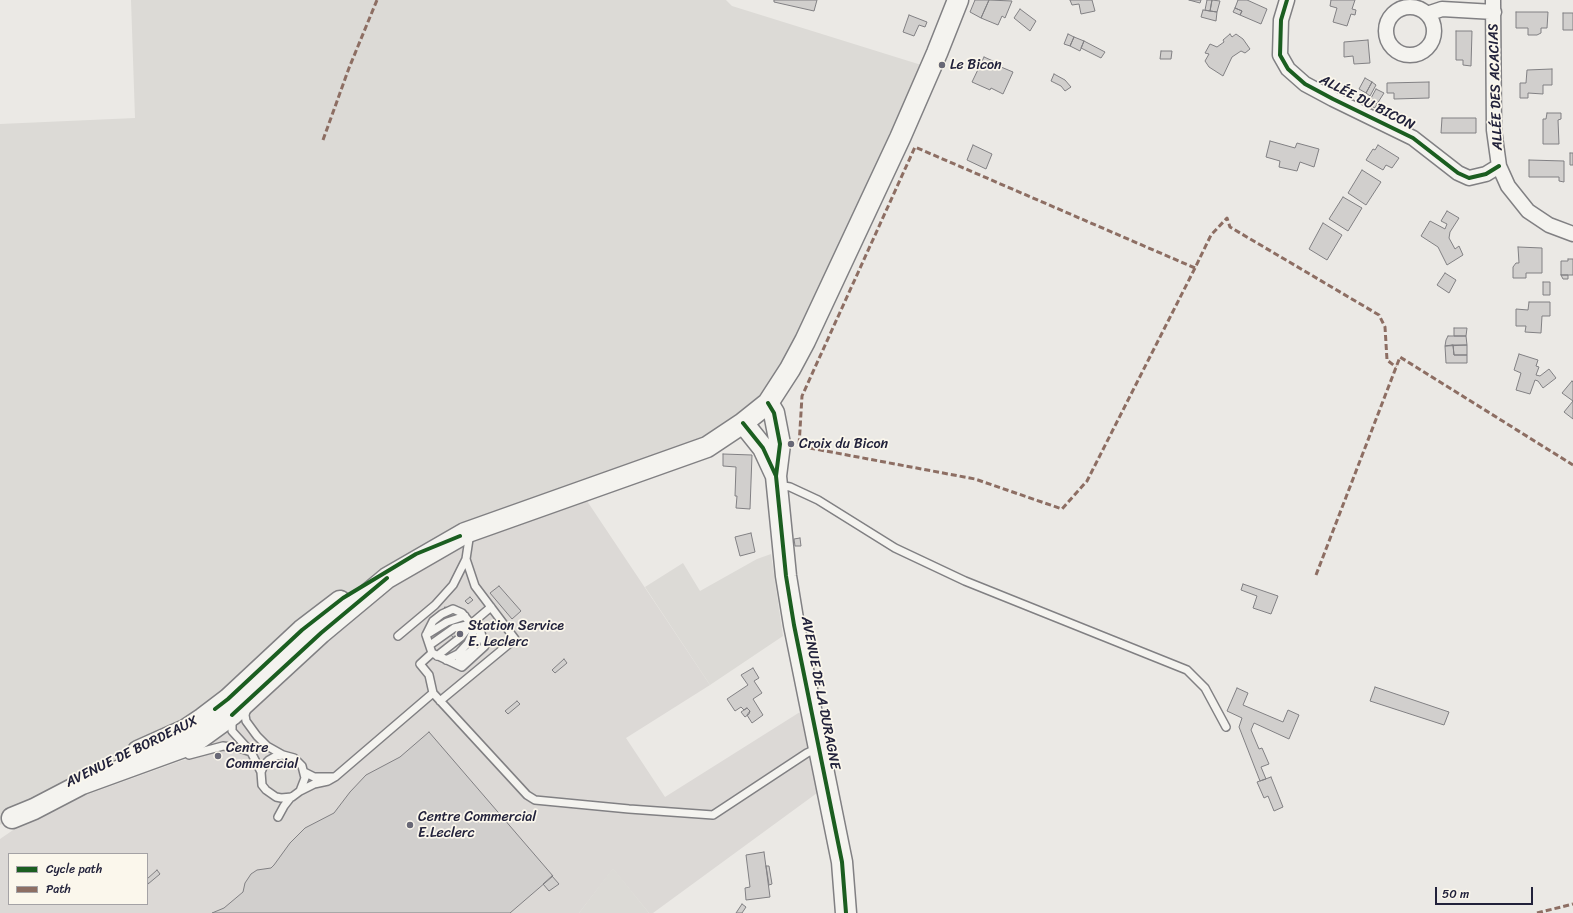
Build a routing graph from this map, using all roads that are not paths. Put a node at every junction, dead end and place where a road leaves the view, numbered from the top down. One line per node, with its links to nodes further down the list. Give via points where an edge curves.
1 (958, 0): 7 (main road, via 938,53 805,341)
2 (1287, 0): 5 (street, ALLÉE DU BICON, via 1281,20 1280,55 1288,68 1304,84 1413,138 1458,173 1469,178 1486,174)
3 (1494, 6): 4 (street, via 1442,9); 5 (street, ALLÉE DES ACACIAS, via 1494,130)
4 (1428, 14)
5 (1499, 166): 6 (street, ALLÉE DES ACACIAS, via 1508,186 1528,211 1549,225)
6 (1573, 234)
7 (768, 403): 8 (main road); 9 (main road, AVENUE DE LA DURAGNE, via 774,413 780,444)
8 (743, 423): 9 (main road, AVENUE DE LA DURAGNE, via 762,448); 10 (main road, via 708,447)
9 (777, 481): 21 (lane, via 818,500 895,548 965,581 1187,670 1205,688); 22 (main road, AVENUE DE LA DURAGNE, via 788,590)
10 (468, 533): 11 (lane); 20 (main road, via 387,578 321,633 250,700); 20 (main road, AVENUE DE BORDEAUX, via 416,554 331,607 302,630 228,699)
11 (466, 559): 12 (lane, via 475,586); 14 (lane, via 453,585)
12 (491, 607): 13 (lane); 19 (lane, via 515,639)
13 (473, 626): 15 (lane, via 454,628); 15 (lane, via 465,616 453,609 433,621 426,635); 16 (lane); 17 (lane, via 468,643 458,654); 17 (lane, via 481,633 484,646 462,667)
14 (398, 636)
15 (430, 645): 16 (lane)
16 (435, 654): 17 (lane); 18 (lane, via 420,664 429,675)
17 (446, 660)
18 (433, 692): 19 (lane); 28 (lane)
19 (440, 701): 22 (lane, via 527,795 535,800 713,815)
20 (230, 713): 23 (lane, via 232,730); 24 (lane, via 266,746); 33 (main road, AVENUE DE BORDEAUX, via 192,744 82,784); 34 (main road, AVENUE DE BORDEAUX, via 185,730 42,795)
21 (1226, 726)
22 (819, 747): 35 (main road, AVENUE DE LA DURAGNE, via 842,862)
23 (251, 752): 25 (lane, via 223,746); 26 (lane)
24 (283, 755): 26 (lane, via 269,760); 27 (lane, via 294,758)
25 (181, 758)
26 (261, 772): 32 (lane, via 266,790)
27 (304, 772): 28 (lane, via 314,777); 30 (lane, via 305,778)
28 (335, 777): 30 (lane)
29 (85, 791): 33 (lane)
30 (300, 791): 31 (lane)
31 (292, 797): 32 (lane); 32 (lane, via 278,817 280,810)
32 (276, 798)
33 (34, 809): 34 (main road, AVENUE DE BORDEAUX)
34 (6, 822)
35 (846, 913)

